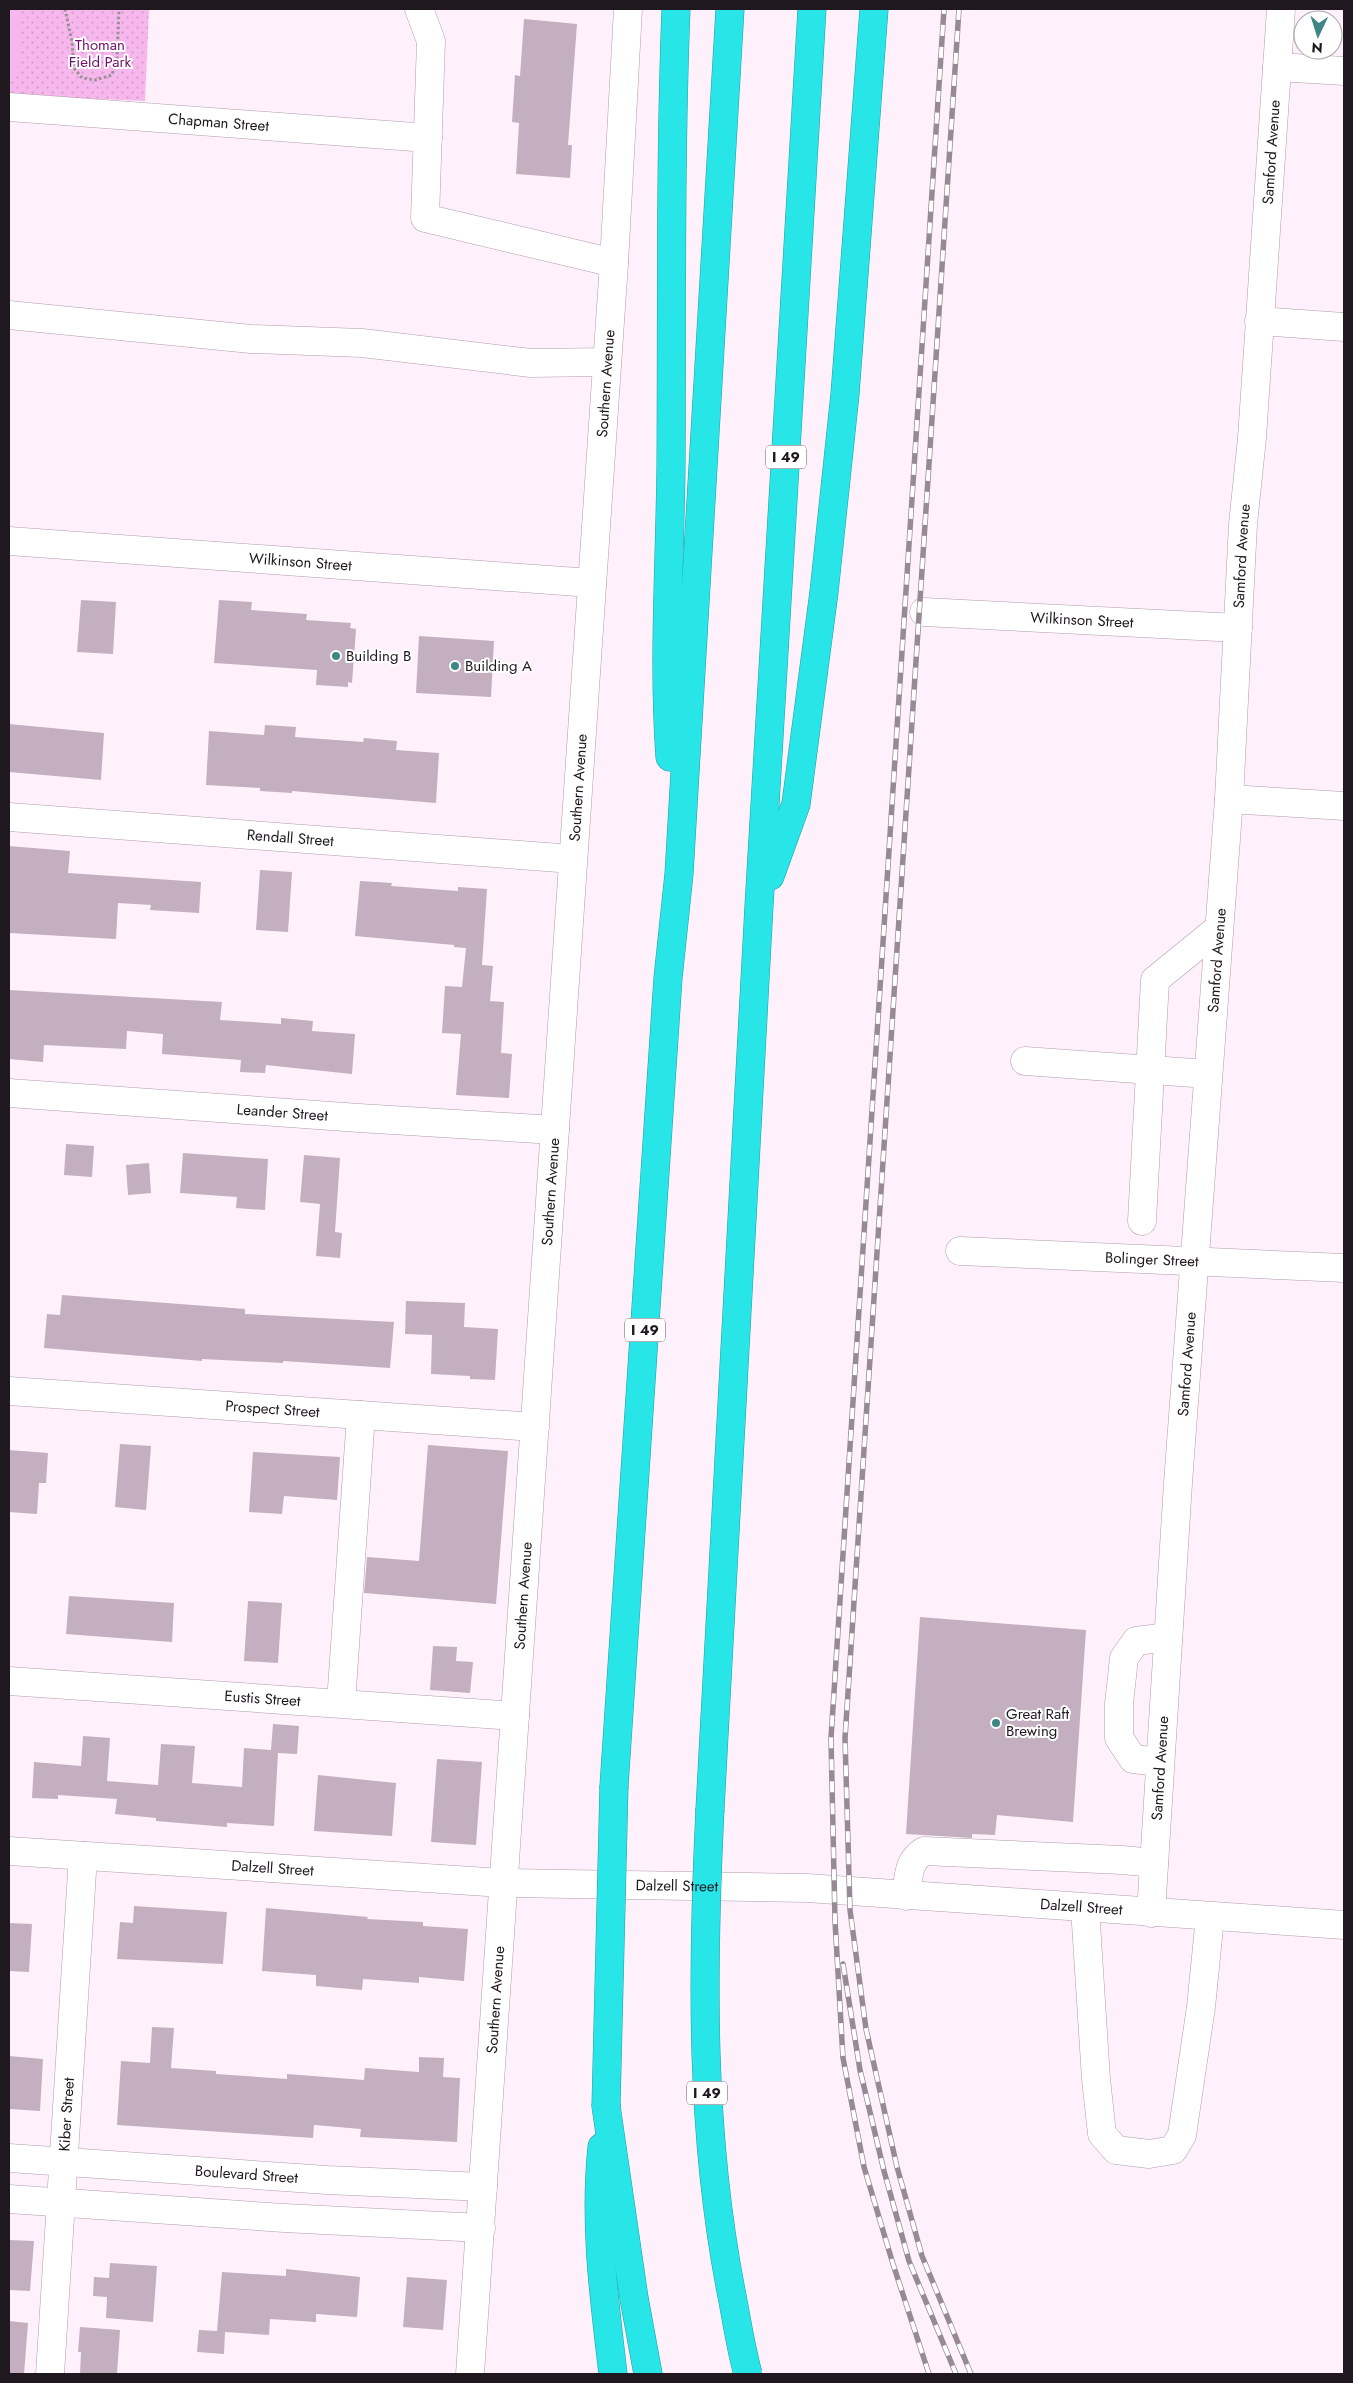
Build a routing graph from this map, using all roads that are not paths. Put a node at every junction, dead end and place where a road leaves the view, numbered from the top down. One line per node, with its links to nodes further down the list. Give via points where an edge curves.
1 (419, 9): 11 (street, via 431,40)
2 (628, 9): 12 (street, Southern Avenue)
3 (676, 9): 25 (highway, via 666,697)
4 (730, 9): 25 (highway, I 49)
5 (812, 9): 26 (highway, I 49)
6 (874, 9): 26 (highway, via 845,394 824,592 796,804)
7 (1281, 9): 8 (street, Samford Avenue)
8 (1277, 67): 9 (street); 14 (street, Samford Avenue)
9 (1344, 71)
10 (9, 107): 11 (street, Chapman Street)
11 (428, 138): 12 (street, via 425,218)
12 (614, 263): 16 (street, Southern Avenue)
13 (9, 315): 16 (street, via 251,339 362,343 531,363)
14 (1259, 321): 15 (street); 20 (street, Samford Avenue)
15 (1344, 327)
16 (607, 362): 18 (street, Southern Avenue)
17 (9, 541): 18 (street, Wilkinson Street)
18 (592, 583): 24 (street, Southern Avenue)
19 (924, 612): 20 (street, Wilkinson Street)
20 (1238, 628): 21 (street, Samford Avenue)
21 (1229, 799): 22 (street); 27 (street, Samford Avenue)
22 (1344, 806)
23 (9, 817): 24 (street, Rendall Street)
24 (573, 859): 32 (street, Southern Avenue)
25 (679, 874): 54 (highway, I 49, bridge, via 668,978 614,1786)
26 (759, 906): 65 (highway, I 49, bridge, via 710,1809 704,1993 710,2132 722,2244)
27 (1219, 928): 29 (street, via 1155,980); 30 (street, Samford Avenue)
28 (1025, 1061): 29 (street)
29 (1150, 1070): 30 (street); 33 (street)
30 (1208, 1074): 35 (street, Samford Avenue)
31 (9, 1093): 32 (street, Leander Street)
32 (555, 1130): 39 (street, Southern Avenue)
33 (1142, 1221)
34 (960, 1251): 35 (street, Bolinger Street)
35 (1195, 1261): 36 (street, Bolinger Street); 40 (street, Samford Avenue)
36 (1344, 1268)
37 (9, 1391): 38 (street, Prospect Street)
38 (361, 1415): 39 (street, Prospect Street); 42 (street)
39 (535, 1427): 43 (street, Southern Avenue)
40 (1168, 1637): 44 (street, Samford Avenue); 44 (street, via 1136,1641 1124,1658 1119,1704 1119,1738 1133,1759)
41 (9, 1681): 42 (street, Eustis Street)
42 (342, 1703): 43 (street, Eustis Street)
43 (515, 1716): 48 (street, Southern Avenue)
44 (1160, 1762): 47 (street, Samford Avenue)
45 (9, 1851): 46 (street, Dalzell Street)
46 (83, 1856): 48 (street, Dalzell Street); 56 (street, Kiber Street)
47 (1154, 1863): 49 (street, via 924,1852 914,1858); 51 (street, Samford Avenue)
48 (503, 1882): 49 (street, Dalzell Street, via 807,1888); 57 (street, Southern Avenue)
49 (906, 1896): 50 (street, Dalzell Street)
50 (1085, 1908): 51 (street, Dalzell Street); 52 (street, via 1102,2134 1116,2150 1149,2154 1173,2150 1182,2135 1201,2007)
51 (1151, 1913): 52 (street, Dalzell Street)
52 (1210, 1916): 53 (street, Dalzell Street)
53 (1344, 1925)
54 (606, 2106): 63 (highway, via 597,2219); 64 (highway)
55 (9, 2158): 56 (street, Boulevard Street)
56 (63, 2161): 57 (street, Boulevard Street); 59 (street, Kiber Street)
57 (483, 2188): 60 (street, Southern Avenue)
58 (9, 2199): 59 (street)
59 (62, 2202): 60 (street); 61 (street, Kiber Street)
60 (481, 2228): 62 (street, Southern Avenue)
61 (50, 2374)
62 (470, 2374)
63 (613, 2374)
64 (648, 2374)
65 (748, 2374)

